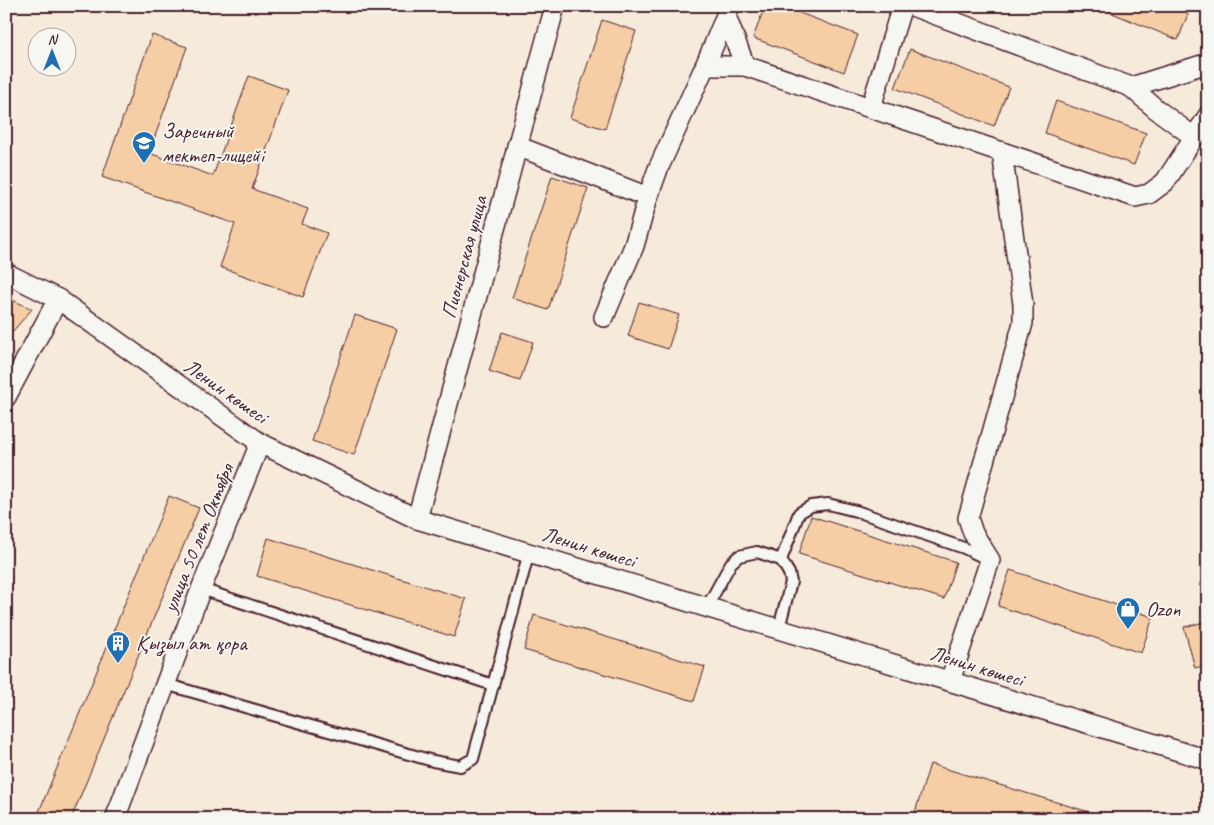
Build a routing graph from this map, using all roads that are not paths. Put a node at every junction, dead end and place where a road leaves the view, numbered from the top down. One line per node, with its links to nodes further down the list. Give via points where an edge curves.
1 (555, 6): 12 (street, Пионерская улица)
2 (902, 6): 9 (street)
3 (912, 6): 8 (street)
4 (728, 11): 6 (street); 7 (street)
5 (1208, 63): 8 (street)
6 (706, 66): 7 (street); 14 (street)
7 (746, 66): 9 (street)
8 (1131, 87): 11 (street)
9 (871, 107): 13 (street)
10 (1208, 116): 11 (street)
11 (1194, 137): 13 (street, via 1165,182 1149,194 1135,197)
12 (517, 146): 14 (street); 20 (street, Пионерская улица)
13 (1002, 152): 23 (street, via 1023,323 968,518 973,533)
14 (648, 197): 17 (street, via 634,246)
15 (6, 273): 16 (street, Ленин көшесі)
16 (58, 299): 18 (street); 19 (street, Ленин көшесі)
17 (604, 317)
18 (6, 397)
19 (260, 442): 20 (street, Ленин көшесі); 24 (street, улица 50 лет Октября)
20 (417, 519): 21 (street, Ленин көшесі)
21 (529, 552): 25 (street, Ленин көшесі); 29 (lane)
22 (781, 560): 23 (lane, via 799,513 811,506 828,504 964,548); 25 (lane, via 757,552 739,556 731,562); 26 (lane, via 791,582)
23 (990, 560): 27 (street)
24 (201, 589): 28 (street, улица 50 лет Октября); 29 (lane)
25 (707, 607): 26 (street, Ленин көшесі)
26 (779, 628): 27 (street, Ленин көшесі)
27 (950, 681): 30 (street, Ленин көшесі)
28 (165, 684): 29 (lane, via 433,762 460,766 473,759); 31 (street, улица 50 лет Октября)
29 (493, 685)
30 (1208, 760)
31 (115, 819)

